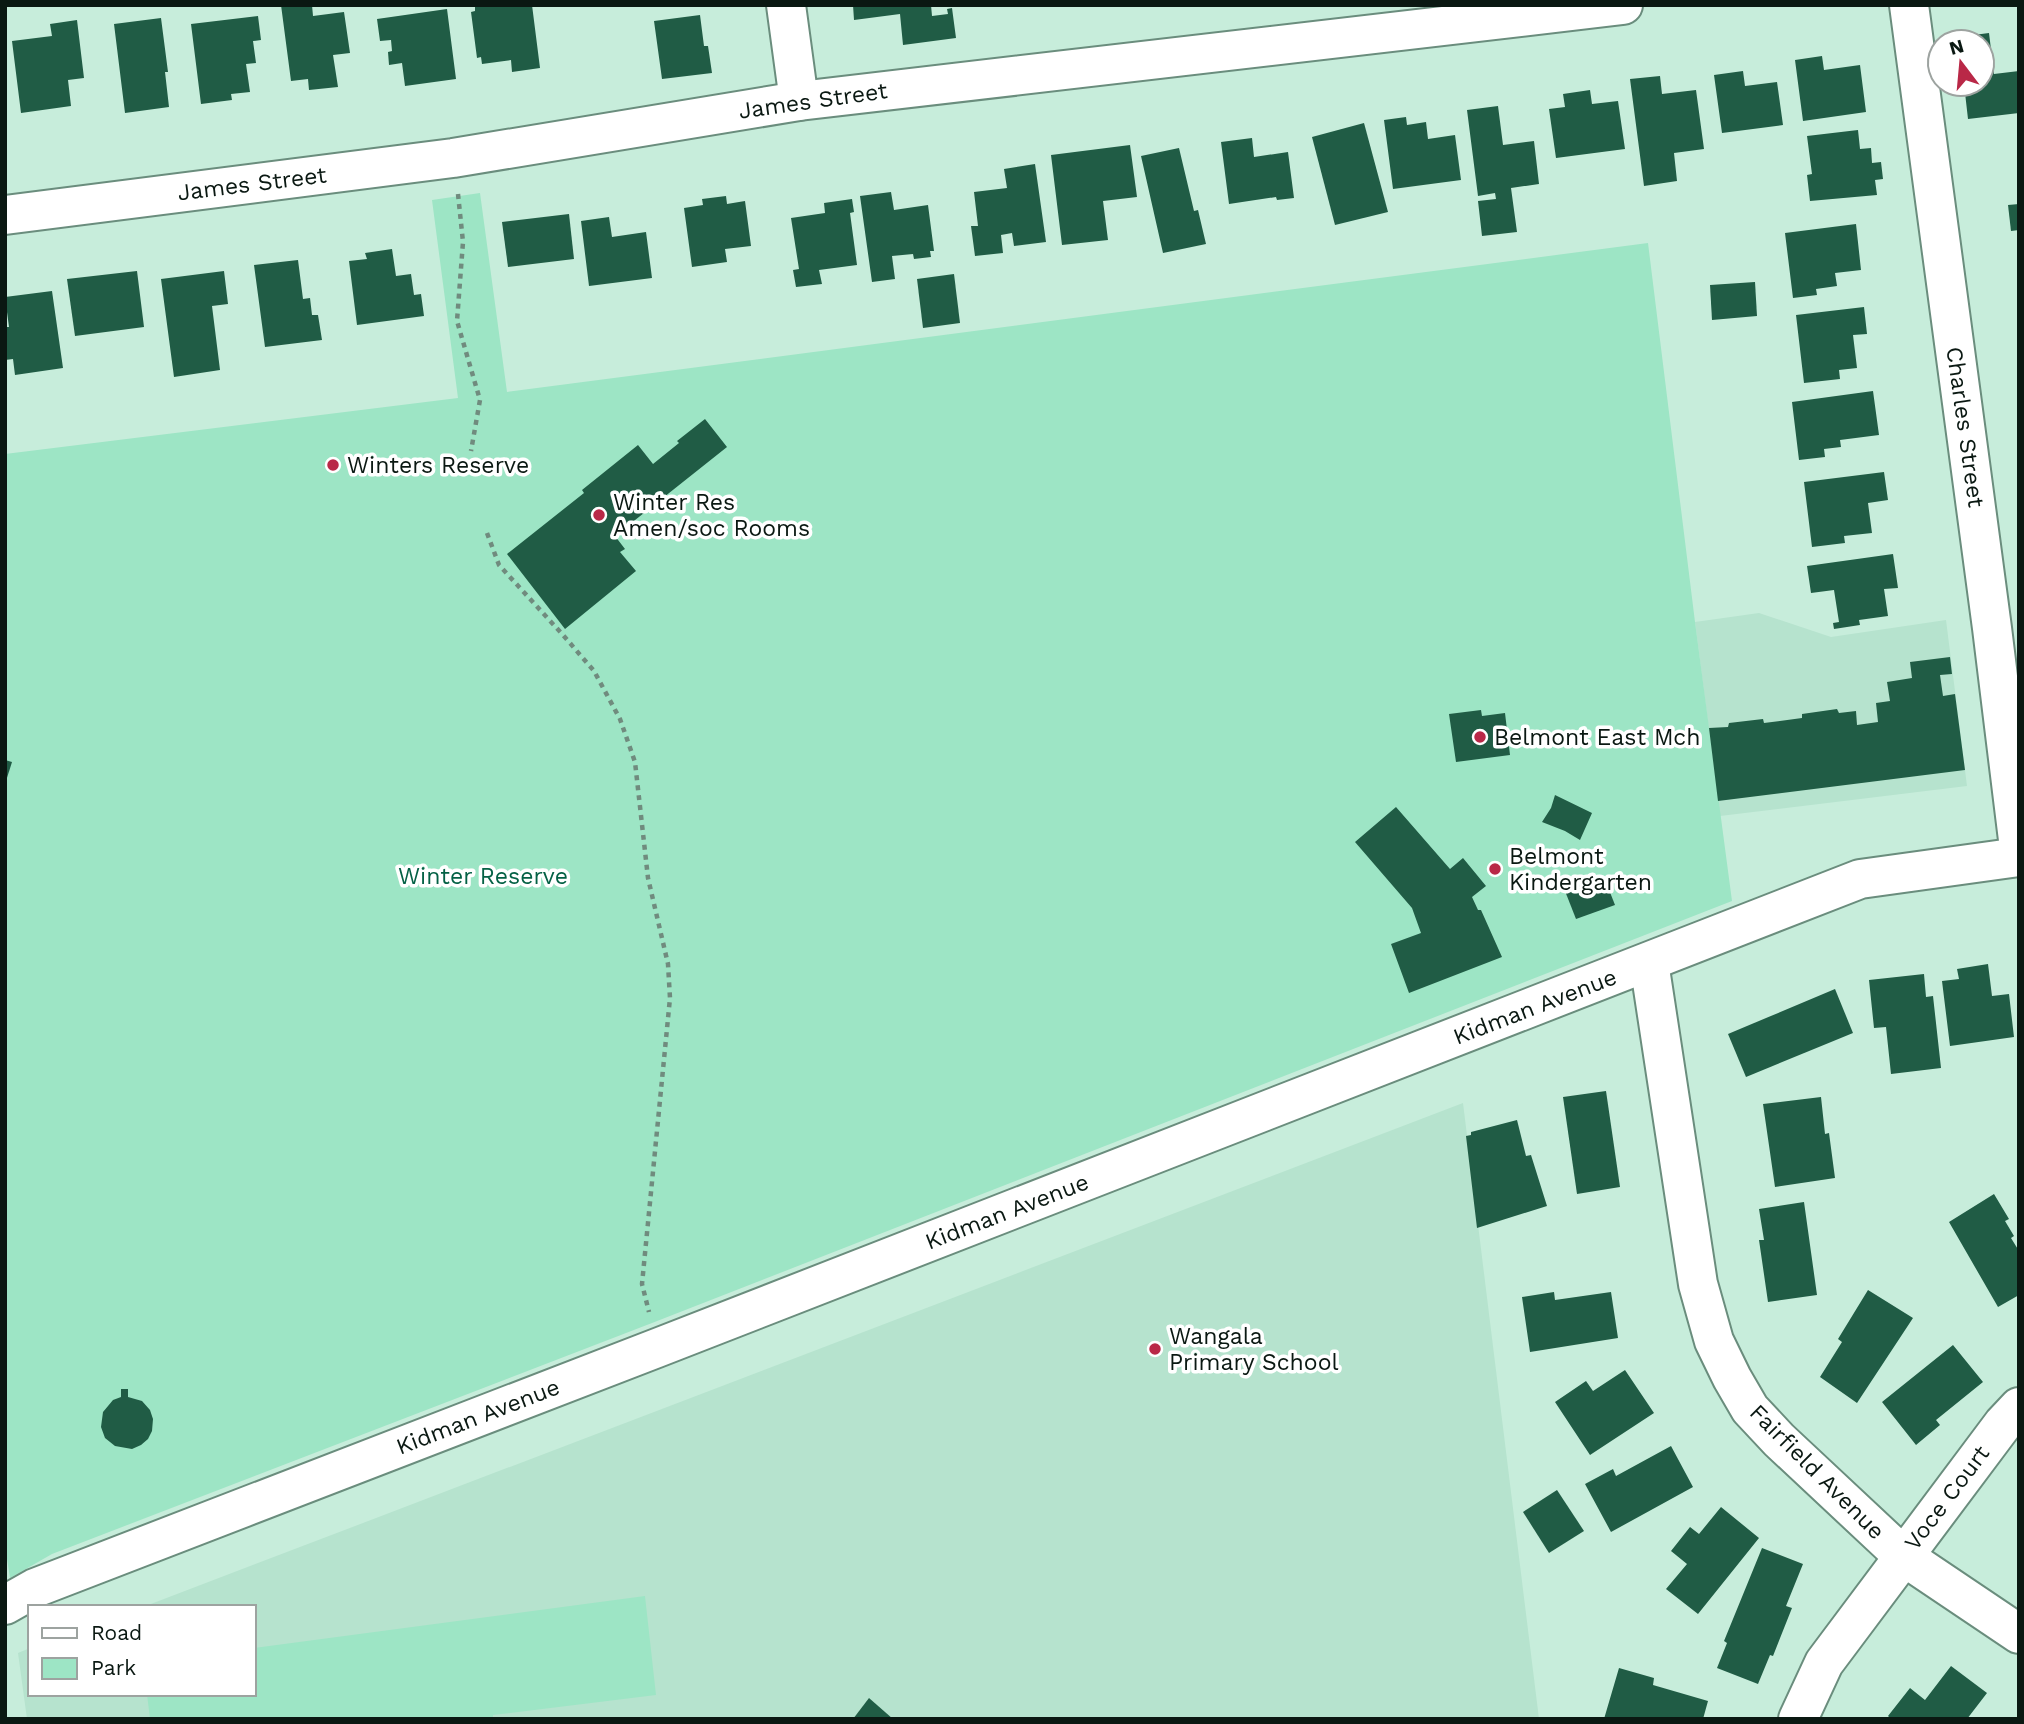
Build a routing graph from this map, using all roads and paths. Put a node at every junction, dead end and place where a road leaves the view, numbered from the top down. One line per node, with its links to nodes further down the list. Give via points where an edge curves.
1 (786, 5): 4 (street)
2 (1623, 5): 4 (street, James Street)
3 (1909, 5): 9 (street, Charles Street)
4 (799, 102): 5 (street, James Street)
5 (453, 158): 6 (street, James Street); 7 (path, via 463,242 457,321 480,400)
6 (5, 215)
7 (471, 451)
8 (487, 533): 12 (path, via 499,565 594,671 620,719 635,762 648,878 668,964 670,998 642,1284)
9 (2019, 848)
10 (2019, 858): 11 (street, Kidman Avenue, via 1860,879)
11 (1649, 962): 12 (street, Kidman Avenue); 14 (street, Fairfield Avenue, via 1698,1284 1714,1341 1750,1409)
12 (657, 1348): 15 (street, Kidman Avenue, via 35,1588)
13 (2019, 1407): 14 (street, Voce Court)
14 (1903, 1556): 16 (street, Fairfield Avenue); 17 (street, Voce Court, via 1824,1664)
15 (5, 1605)
16 (2019, 1634)
17 (1798, 1719)

